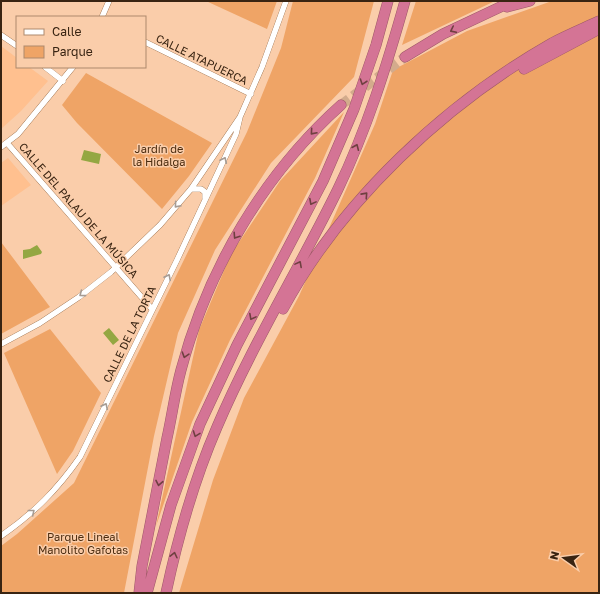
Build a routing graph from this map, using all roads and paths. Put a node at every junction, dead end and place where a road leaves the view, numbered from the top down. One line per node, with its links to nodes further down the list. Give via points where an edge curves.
1 (109, 1): 9 (street)
2 (286, 1): 22 (street)
3 (388, 1): 36 (highway, one-way to 36, via 354,109 323,181 237,345 200,424 171,505)
4 (404, 1): 18 (highway)
5 (410, 1): 18 (highway, via 400,39)
6 (513, 1): 8 (highway)
7 (530, 1): 8 (highway)
8 (488, 12): 17 (highway, one-way to 17, via 443,34)
9 (102, 16)
10 (599, 21): 25 (highway, via 552,43)
11 (599, 29): 14 (highway)
12 (599, 32): 14 (highway)
13 (1, 35): 16 (street)
14 (584, 36): 25 (highway)
15 (146, 42): 22 (street, CALLE ATAPUERCA)
16 (16, 45)
17 (405, 57)
18 (387, 63): 33 (highway, one-way to 18, via 338,188 370,114)
19 (46, 68): 21 (street)
20 (71, 68): 21 (street)
21 (63, 81): 26 (street, via 18,134)
22 (251, 94): 24 (street)
23 (341, 105): 35 (highway, one-way to 35, via 319,125 279,171 230,246 214,277 181,371 142,566)
24 (240, 117): 28 (street); 29 (street, CALLE DE LA TORTA, one-way to 24, via 236,134)
25 (446, 117): 33 (highway, one-way to 25, via 252,367 296,285 346,216 390,167)
26 (7, 143): 27 (street); 30 (street, CALLE DEL PALAU DE LA MÚSICA)
27 (1, 147)
28 (191, 189): 29 (street, via 201,189 205,192); 30 (street, one-way to 30, via 160,225)
29 (205, 200): 31 (street, CALLE DE LA TORTA, one-way to 29)
30 (117, 267): 31 (street, CALLE DEL PALAU DE LA MÚSICA); 32 (street, one-way to 32, via 40,323)
31 (152, 309): 34 (street, CALLE DE LA TORTA, one-way to 31, via 44,503 64,481 76,463)
32 (1, 344)
33 (236, 386): 37 (highway, one-way to 33, via 196,483)
34 (1, 534)
35 (139, 593)
36 (147, 593)
37 (166, 593)

